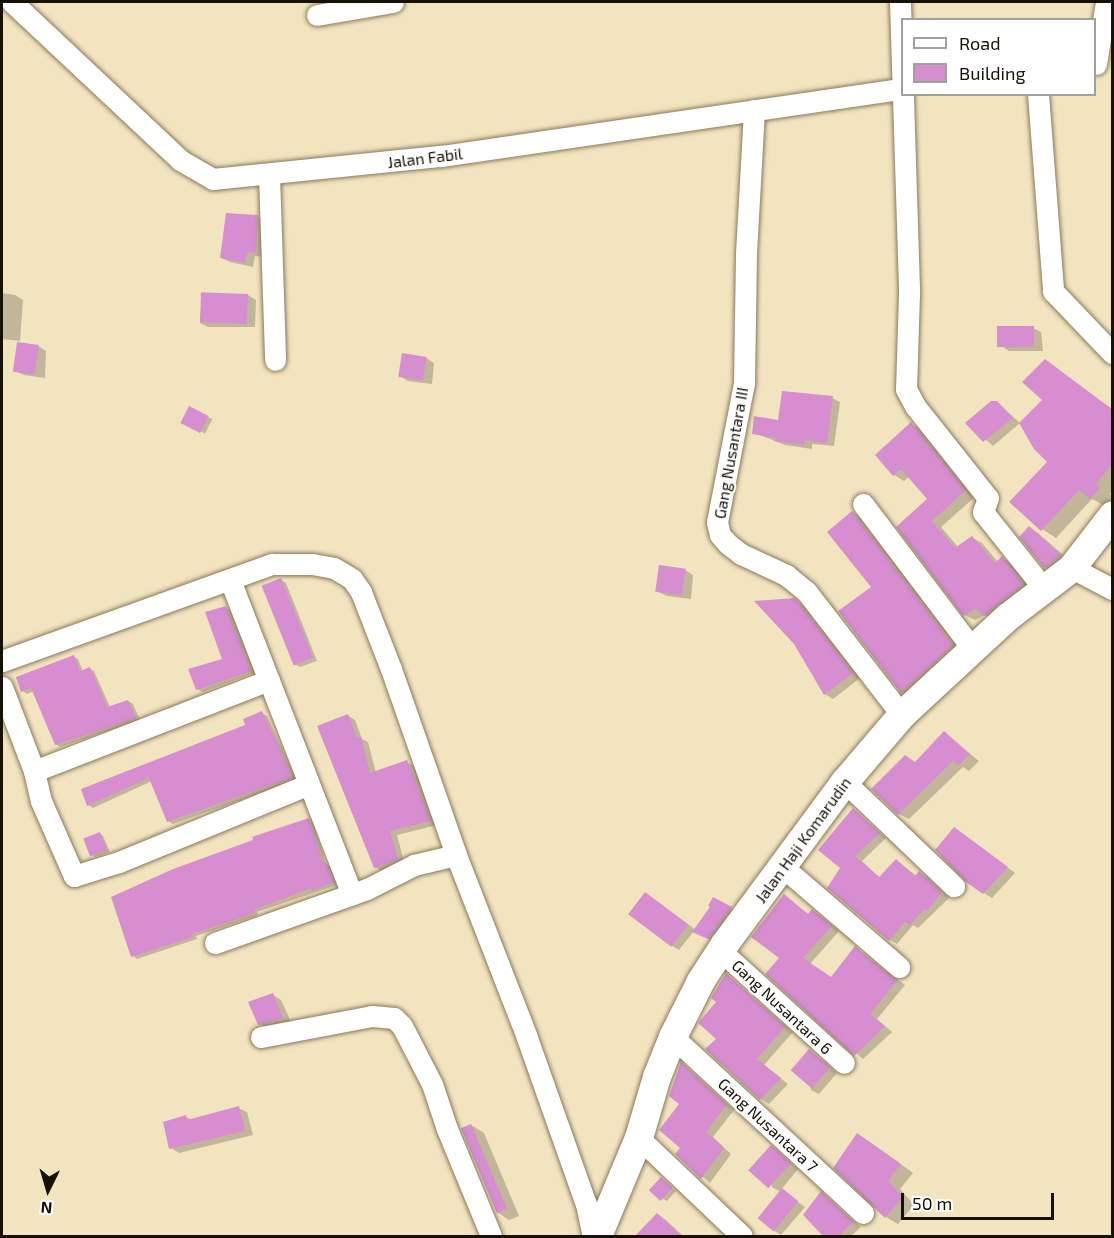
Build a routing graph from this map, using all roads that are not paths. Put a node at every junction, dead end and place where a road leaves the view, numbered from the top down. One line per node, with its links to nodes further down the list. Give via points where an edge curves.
1 (12, 2): 12 (street, Jalan Fabil, via 180,160 213,179)
2 (393, 2): 5 (street)
3 (900, 2): 6 (street)
4 (1106, 2): 7 (street)
5 (317, 15)
6 (901, 46)
7 (1101, 64)
8 (901, 89): 11 (street, Jalan Fabil)
9 (902, 96): 20 (street, via 909,294 906,389 915,406 988,498 983,512)
10 (1038, 96): 13 (street, via 1053,291)
11 (754, 110): 12 (street, Jalan Fabil, via 441,156); 25 (street, Gang Nusantara III, via 744,383 717,522 720,535 741,554 786,575 806,591)
12 (269, 175): 14 (street)
13 (1113, 354)
14 (275, 360)
15 (863, 504): 21 (street)
16 (1113, 516): 17 (street, Jalan Haji Komarudin)
17 (1072, 568): 19 (street); 20 (street, Jalan Haji Komarudin)
18 (230, 580): 22 (street); 23 (street); 29 (street, via 272,564 334,568 352,579 392,669)
19 (1113, 589)
20 (1045, 590): 21 (street, Jalan Haji Komarudin, via 1008,617)
21 (974, 651): 25 (street, Jalan Haji Komarudin)
22 (2, 661)
23 (269, 680): 26 (street); 28 (street)
24 (2, 687): 26 (street)
25 (902, 715): 27 (street, Jalan Haji Komarudin)
26 (34, 771): 28 (street, via 41,801 74,876 119,862)
27 (845, 782): 30 (street, Jalan Haji Komarudin); 31 (street)
28 (309, 784): 32 (street)
29 (456, 855): 32 (street, via 414,865); 42 (street, via 586,1204)
30 (784, 868): 34 (street, Jalan Haji Komarudin); 35 (street)
31 (954, 886)
32 (352, 894): 33 (street)
33 (215, 943)
34 (721, 951): 37 (street, Jalan Haji Komarudin, via 701,981); 38 (street, Gang Nusantara 6)
35 (898, 967)
36 (261, 1037): 41 (street, via 372,1016 394,1017 432,1084)
37 (673, 1038): 39 (street, Jalan Haji Komarudin); 40 (street, Gang Nusantara 7)
38 (844, 1063)
39 (639, 1138): 42 (street, Jalan Haji Komarudin); 43 (street)
40 (864, 1213)
41 (491, 1236)
42 (591, 1236)
43 (742, 1236)

